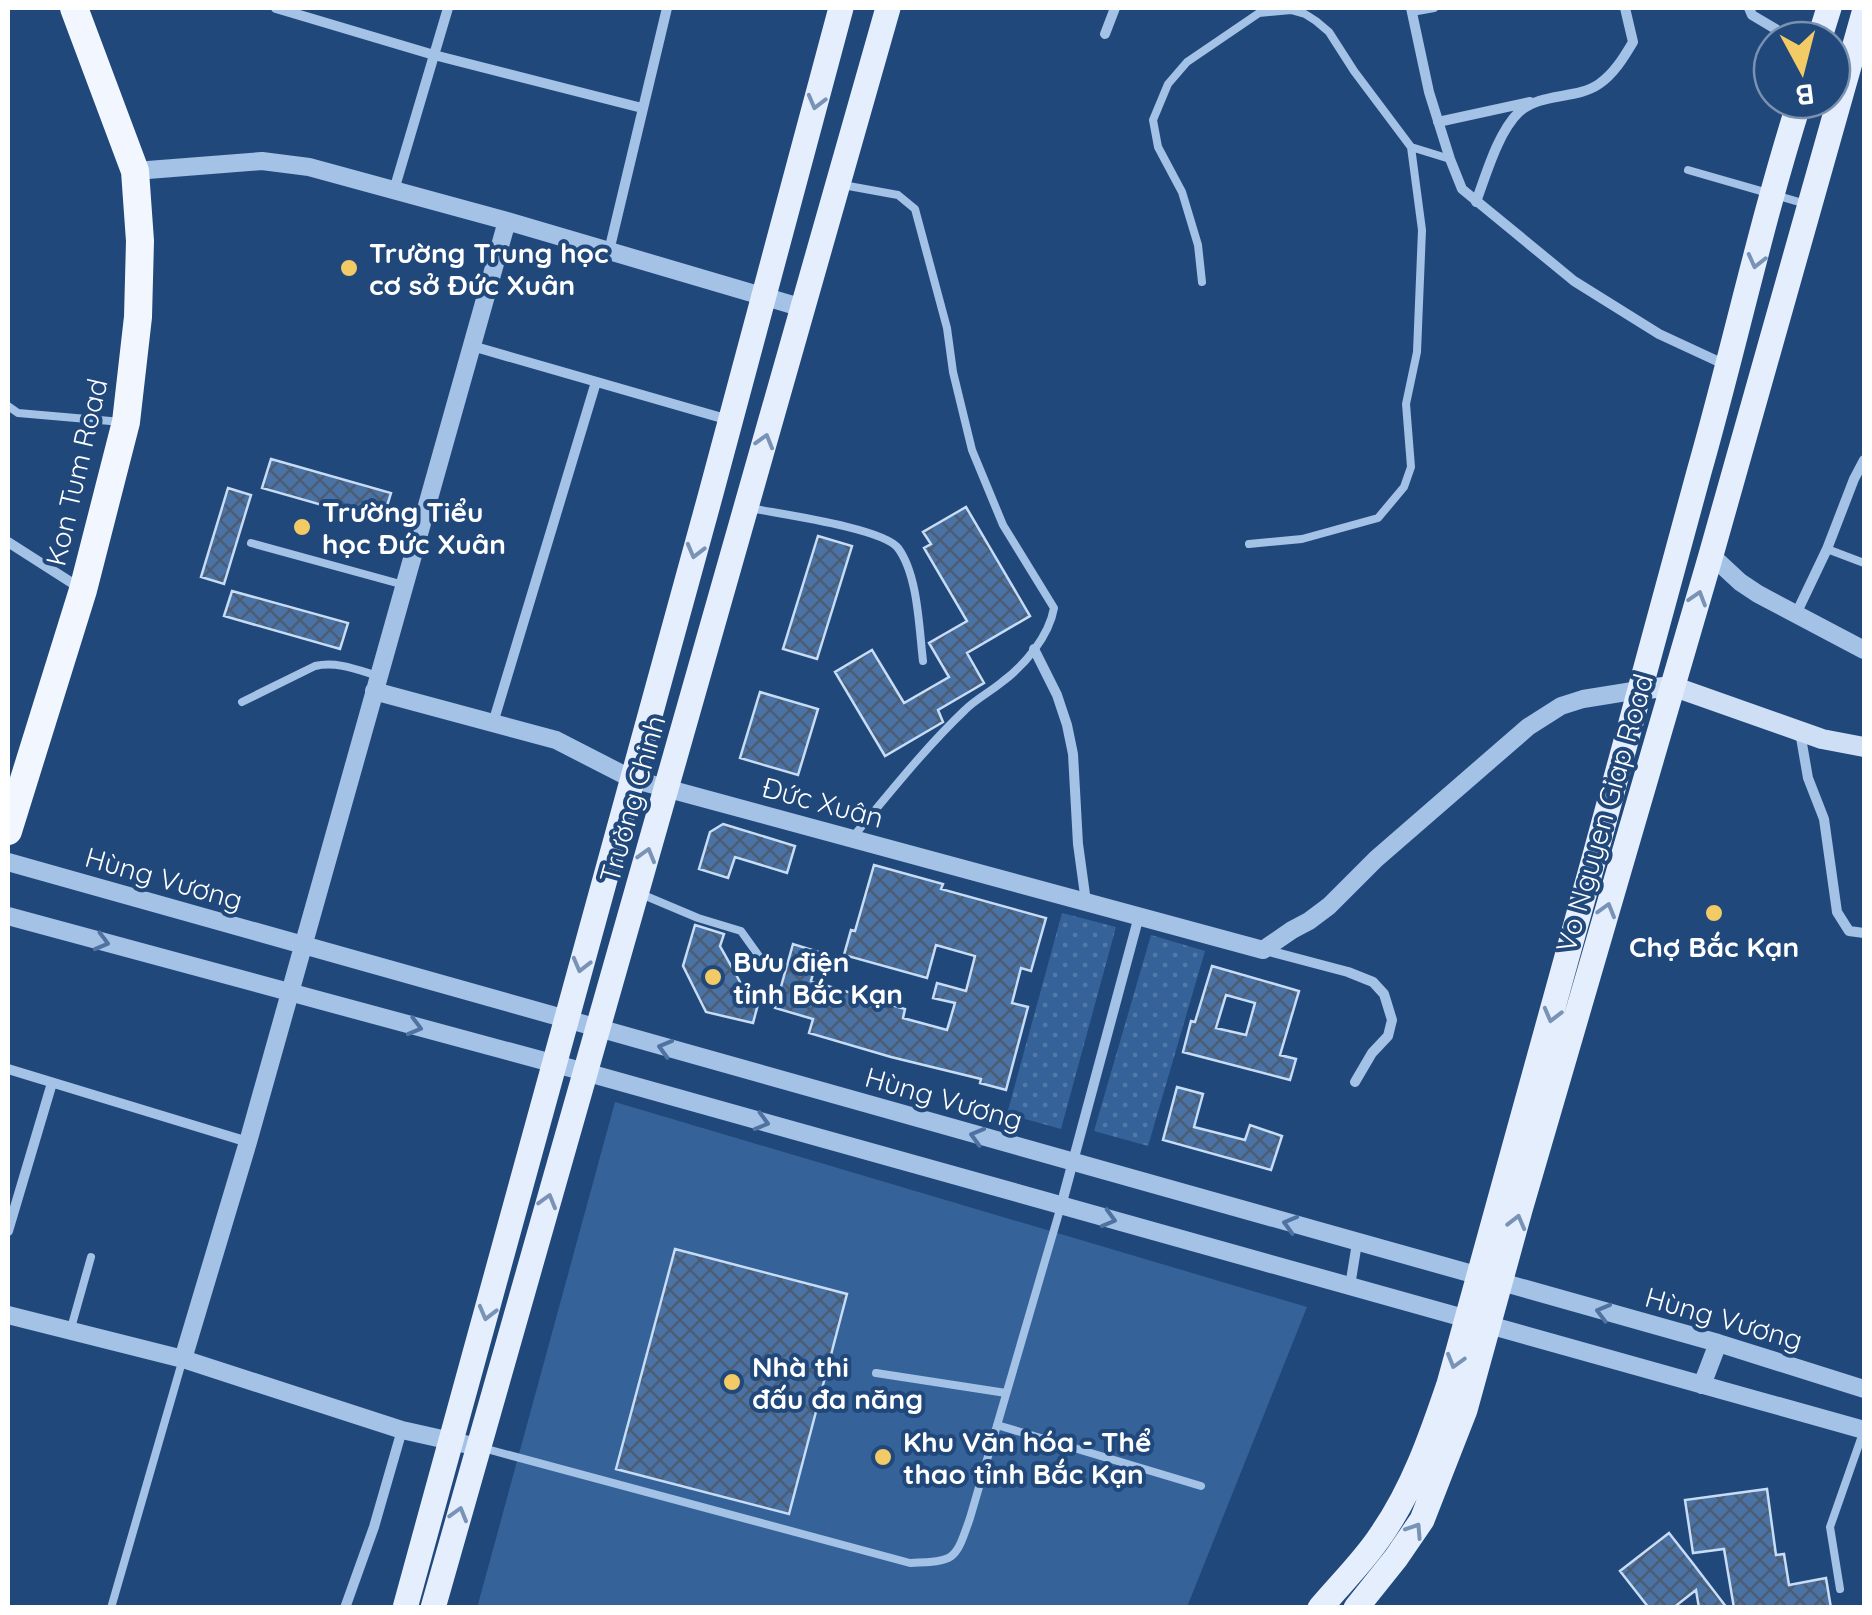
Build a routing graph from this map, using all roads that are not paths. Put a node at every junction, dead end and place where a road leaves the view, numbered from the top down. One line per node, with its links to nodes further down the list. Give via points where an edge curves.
1 (74, 8): 21 (highway, Kon Tum Road)
2 (276, 8): 13 (street)
3 (448, 8): 13 (street)
4 (667, 8): 15 (street)
5 (842, 8): 30 (main road, Trường Chinh, one-way to 30)
6 (888, 8): 22 (main road, Trường Chinh)
7 (1115, 8): 12 (street)
8 (1434, 8): 10 (lane)
9 (1625, 8): 14 (street, via 1633,42 1620,64 1598,85)
10 (1411, 10): 17 (street)
11 (1864, 13): 26 (main road, Vo Nguyen Giap Road)
12 (1105, 34)
13 (434, 55): 15 (street); 23 (street)
14 (1541, 100): 17 (street); 25 (street, via 1519,112 1495,147)
15 (642, 108): 28 (street)
16 (1794, 120): 24 (main road, Vo Nguyen Giap Road)
17 (1438, 122): 19 (street)
18 (1411, 147): 19 (lane); 29 (lane, via 1329,32 1291,10 1259,13 1187,62 1168,84 1154,120 1158,147 1182,192 1198,245); 43 (lane, via 1422,230 1417,352 1406,404 1411,466 1404,487 1378,518 1302,539)
19 (1450, 159): 25 (street, via 1462,189)
20 (1688, 170): 24 (lane)
21 (135, 171): 23 (street, via 262,161 309,166); 37 (highway, Kon Tum Road, via 138,317)
22 (838, 184): 31 (main road, Trường Chinh); 50 (lane, via 898,194 915,209 972,450 1003,525 1054,608)
23 (394, 190): 27 (street)
24 (1772, 194): 26 (lane); 33 (main road, Vo Nguyen Giap Road, one-way to 33)
25 (1476, 202): 33 (street, via 1618,310)
26 (1810, 205): 45 (main road, Vo Nguyen Giap Road)
27 (507, 220): 28 (street); 32 (street)
28 (609, 251): 30 (street)
29 (1202, 282)
30 (764, 298): 31 (street); 36 (main road, Trường Chinh)
31 (802, 308): 40 (main road, Trường Chinh, one-way to 31)
32 (472, 346): 34 (street); 47 (street)
33 (1728, 366): 55 (main road, Vo Nguyen Giap Road)
34 (596, 382): 36 (street); 57 (street)
35 (8, 406): 37 (lane, via 18,413)
36 (730, 420): 39 (main road, Trường Chinh)
37 (126, 422): 48 (highway, Kon Tum Road)
38 (1864, 460): 44 (street)
39 (710, 497): 40 (main road); 60 (main road, Trường Chinh, one-way to 60)
40 (746, 507): 52 (lane, via 876,534 897,546 912,577); 61 (main road, Trường Chinh)
41 (8, 542): 48 (street)
42 (252, 543): 47 (lane)
43 (1248, 544)
44 (1828, 549): 46 (lane); 49 (street)
45 (1711, 555): 49 (street, via 1740,582); 54 (main road, Vo Nguyen Giap Road, one-way to 45)
46 (1864, 563)
47 (404, 585): 53 (street)
48 (83, 590): 62 (highway, Kon Tum Road)
49 (1796, 614): 51 (street)
50 (1034, 649): 63 (lane, via 967,708); 66 (street, via 1067,725)
51 (1864, 650)
52 (923, 660)
53 (376, 684): 56 (lane, via 341,665 324,664); 57 (street, Đức Xuân); 70 (street)
54 (1672, 686): 55 (main road); 58 (main road); 87 (main road, Vo Nguyen Giap Road, one-way to 54)
55 (1639, 690): 71 (street, via 1561,706 1528,727 1329,906); 87 (main road, Vo Nguyen Giap Road, one-way to 87)
56 (242, 702)
57 (494, 723): 60 (street, Đức Xuân, via 556,740)
58 (1800, 732): 59 (main road); 69 (street, via 1824,819 1836,912 1849,931)
59 (1864, 748)
60 (632, 779): 61 (street, Đức Xuân); 74 (main road, Trường Chinh, one-way to 74)
61 (666, 787): 63 (street, Đức Xuân); 65 (main road, Trường Chinh, one-way to 61)
62 (8, 830)
63 (852, 838): 66 (street, Đức Xuân)
64 (8, 862): 70 (street, Hùng Vương)
65 (636, 892): 72 (lane, via 742,930); 75 (main road, Trường Chinh)
66 (1086, 902): 68 (street, Đức Xuân)
67 (8, 916): 73 (street, one-way to 73)
68 (1140, 916): 71 (street, Đức Xuân); 82 (street)
69 (1864, 933)
70 (302, 946): 73 (street); 74 (street, Hùng Vương)
71 (1263, 950): 80 (street, Đức Xuân, via 1348,972 1384,994 1392,1020 1388,1036)
72 (766, 966)
73 (289, 992): 76 (street, one-way to 76); 81 (street)
74 (566, 1021): 75 (street, Hùng Vương); 76 (main road, Trường Chinh)
75 (597, 1029): 78 (main road, Trường Chinh); 82 (street, Hùng Vương, one-way to 75)
76 (554, 1064): 78 (street); 101 (main road, Trường Chinh, one-way to 101)
77 (8, 1069): 79 (street)
78 (585, 1072): 83 (street, one-way to 83); 102 (main road, Trường Chinh, one-way to 78)
79 (52, 1082): 81 (street); 84 (street)
80 (1356, 1082)
81 (248, 1142): 93 (street)
82 (1072, 1163): 83 (street); 85 (street, Hùng Vương, one-way to 82)
83 (1060, 1206): 88 (street, one-way to 88); 97 (lane)
84 (8, 1231)
85 (1356, 1242): 87 (street, Hùng Vương); 88 (street)
86 (91, 1257): 91 (lane)
87 (1490, 1280): 90 (main road, Vo Nguyen Giap Road); 92 (street, Hùng Vương, one-way to 87)
88 (1350, 1286): 90 (street)
89 (8, 1315): 91 (street)
90 (1478, 1322): 95 (street); 109 (main road, Vo Nguyen Giap Road, one-way to 109, via 1404,1499); 110 (main road, Vo Nguyen Giap Road, one-way to 90, via 1422,1520 1466,1410)
91 (70, 1333): 93 (street)
92 (1718, 1343): 95 (street); 96 (street, Hùng Vương)
93 (182, 1359): 99 (street); 105 (lane)
94 (876, 1372): 97 (lane)
95 (1702, 1385): 100 (street)
96 (1864, 1389)
97 (1006, 1394): 98 (lane)
98 (997, 1425): 102 (lane, via 958,1550 943,1562 910,1563); 103 (lane)
99 (402, 1430): 101 (street); 106 (street)
100 (1864, 1430): 104 (lane, via 1830,1527)
101 (453, 1440): 102 (street); 107 (main road, Trường Chinh)
102 (478, 1447): 108 (main road, Trường Chinh, one-way to 102)
103 (1201, 1486)
104 (1840, 1590)
105 (111, 1608)
106 (346, 1608)
107 (405, 1608)
108 (433, 1608)
109 (1320, 1608)
110 (1356, 1608)

